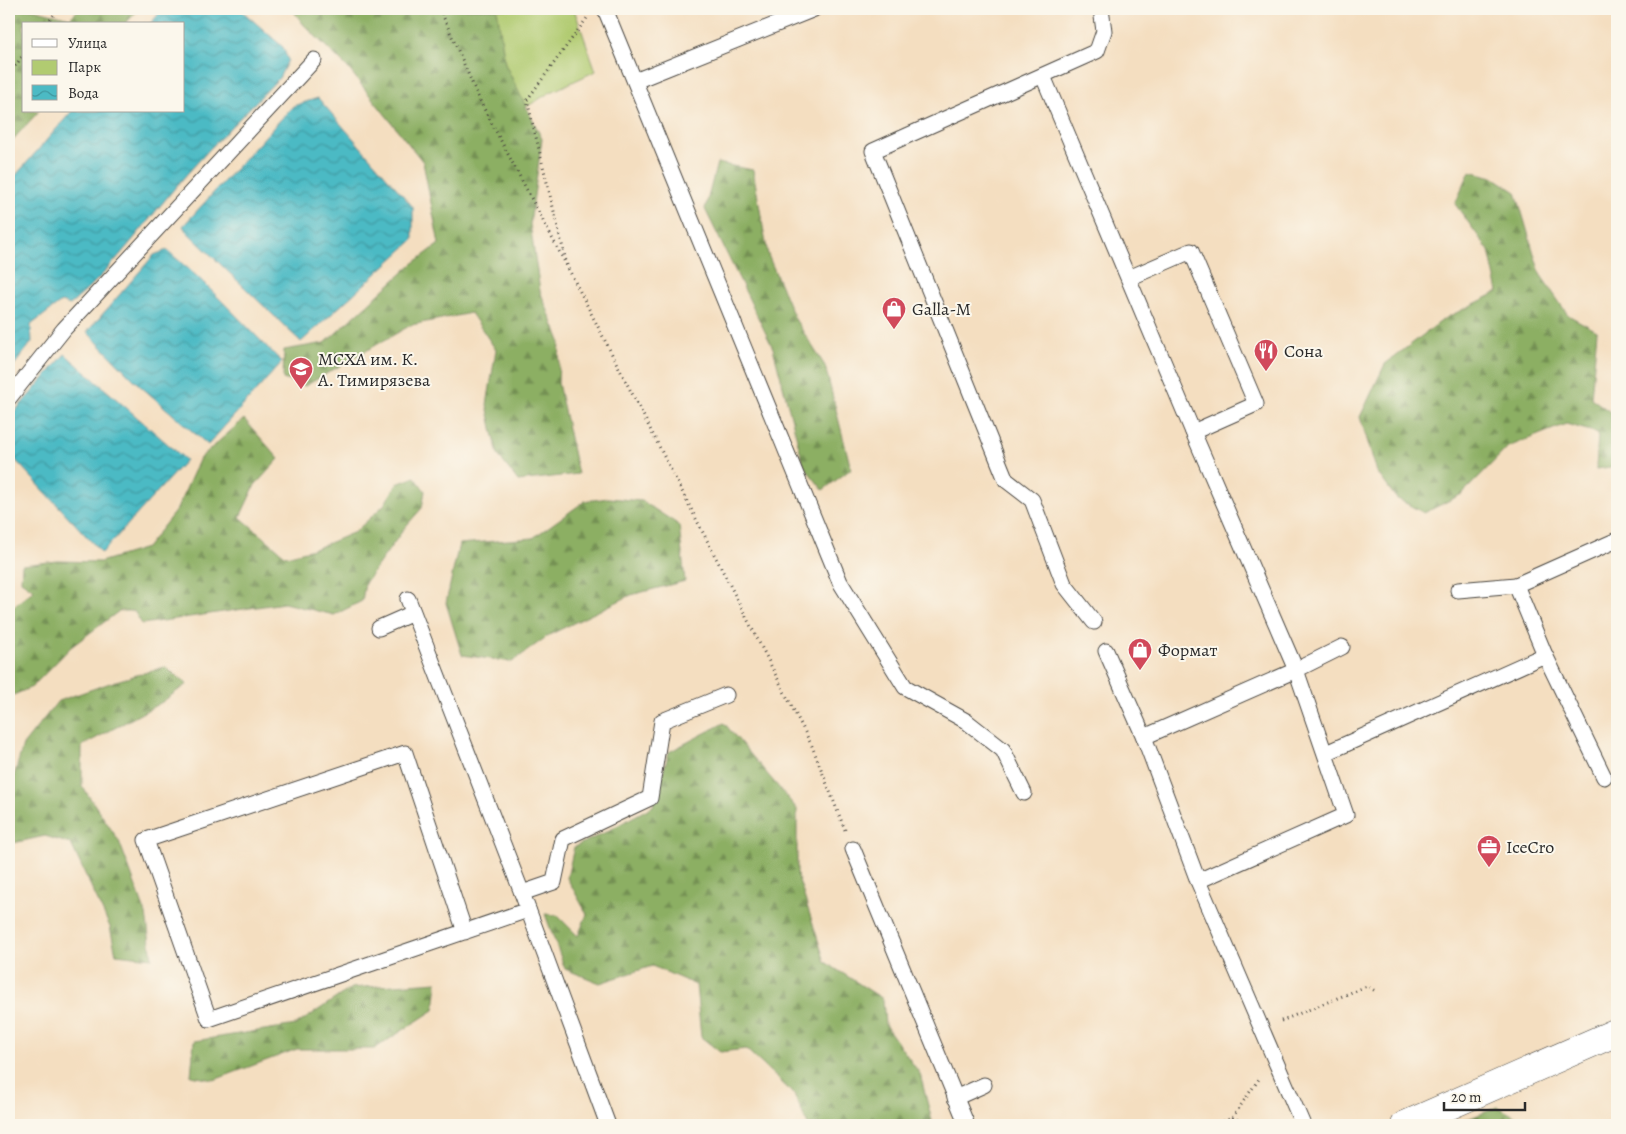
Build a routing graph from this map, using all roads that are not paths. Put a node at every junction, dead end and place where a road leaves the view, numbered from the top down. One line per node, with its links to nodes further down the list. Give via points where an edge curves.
1 (605, 9): 6 (lane)
2 (814, 9): 6 (lane)
3 (1101, 9): 5 (lane, via 1104,31 1097,51)
4 (314, 60): 8 (lane, via 64,329)
5 (1043, 76): 7 (lane); 13 (lane, via 873,151 1006,480 1032,500 1064,584)
6 (635, 82): 23 (lane, via 840,582 905,687 966,721 1003,750)
7 (1129, 278): 9 (lane); 9 (lane, via 1191,251 1256,404)
8 (9, 398)
9 (1193, 432): 18 (lane)
10 (1617, 540): 11 (lane)
11 (1516, 586): 12 (lane); 17 (lane)
12 (1458, 590)
13 (1094, 622)
14 (379, 628): 26 (lane, via 411,606)
15 (1342, 647): 18 (lane)
16 (1106, 651): 20 (lane)
17 (1545, 655): 21 (lane); 22 (lane)
18 (1296, 670): 20 (lane); 21 (lane)
19 (726, 695): 26 (lane, via 662,721 650,798 563,839 554,882)
20 (1144, 737): 25 (lane)
21 (1326, 754): 25 (lane, via 1346,815)
22 (1604, 776)
23 (1024, 793)
24 (853, 849): 31 (lane)
25 (1198, 881): 34 (lane)
26 (522, 894): 27 (lane)
27 (528, 910): 28 (lane); 32 (lane)
28 (465, 932): 28 (lane, via 209,1019 146,840 405,753)
29 (1617, 1032): 35 (street)
30 (984, 1085): 31 (lane)
31 (955, 1098): 33 (lane)
32 (608, 1125)
33 (967, 1125)
34 (1303, 1125)
35 (1405, 1125)

